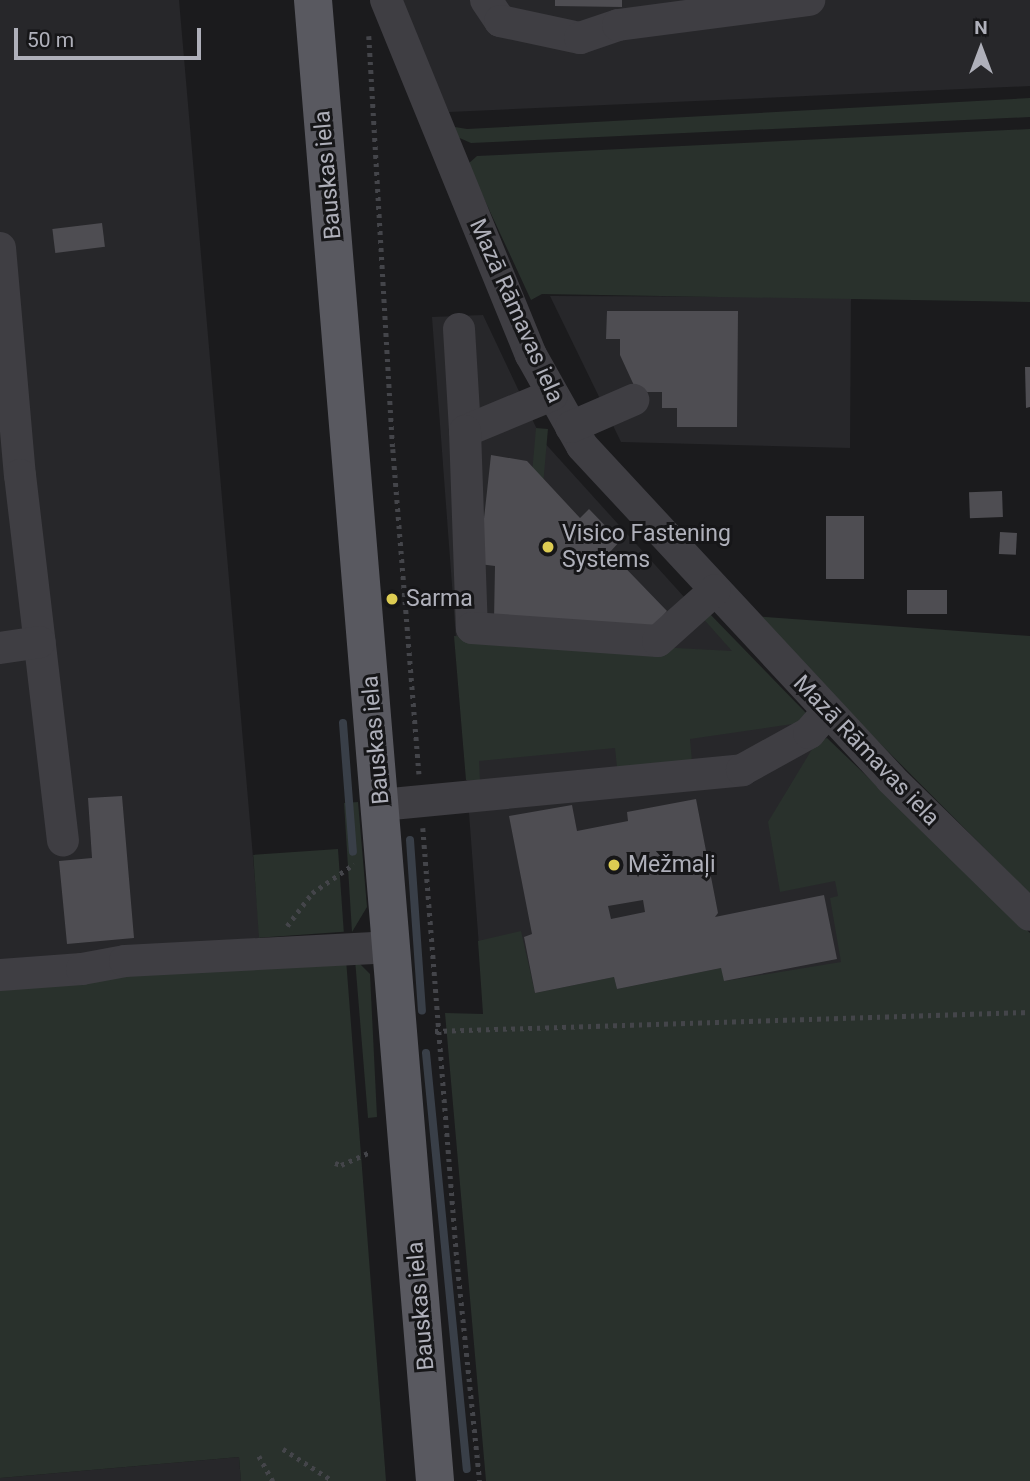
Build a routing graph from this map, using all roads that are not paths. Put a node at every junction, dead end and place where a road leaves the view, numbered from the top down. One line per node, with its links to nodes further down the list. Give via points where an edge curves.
1 (313, 0): 17 (main road, Bauskas iela)
2 (386, 0): 8 (street, Mazā Rāmavas iela)
3 (486, 0): 5 (street, via 500,21 580,38)
4 (806, 0): 5 (street)
5 (668, 9)
6 (0, 248): 12 (street)
7 (459, 329): 11 (street)
8 (552, 396): 10 (street, Mazā Rāmavas iela); 11 (street)
9 (633, 400): 10 (street)
10 (571, 428): 13 (street, Mazā Rāmavas iela, via 582,446)
11 (465, 431): 13 (street, via 472,628 658,641)
12 (10, 484): 14 (street)
13 (715, 590): 16 (street, Mazā Rāmavas iela)
14 (40, 642): 15 (street); 18 (street)
15 (0, 648)
16 (828, 711): 17 (street, via 809,733 742,769); 19 (street, Mazā Rāmavas iela)
17 (381, 805): 20 (main road, Bauskas iela)
18 (63, 840)
19 (1030, 915)
20 (393, 947): 21 (street, via 125,961 82,970); 22 (main road, Bauskas iela)
21 (0, 975)
22 (435, 1481)

